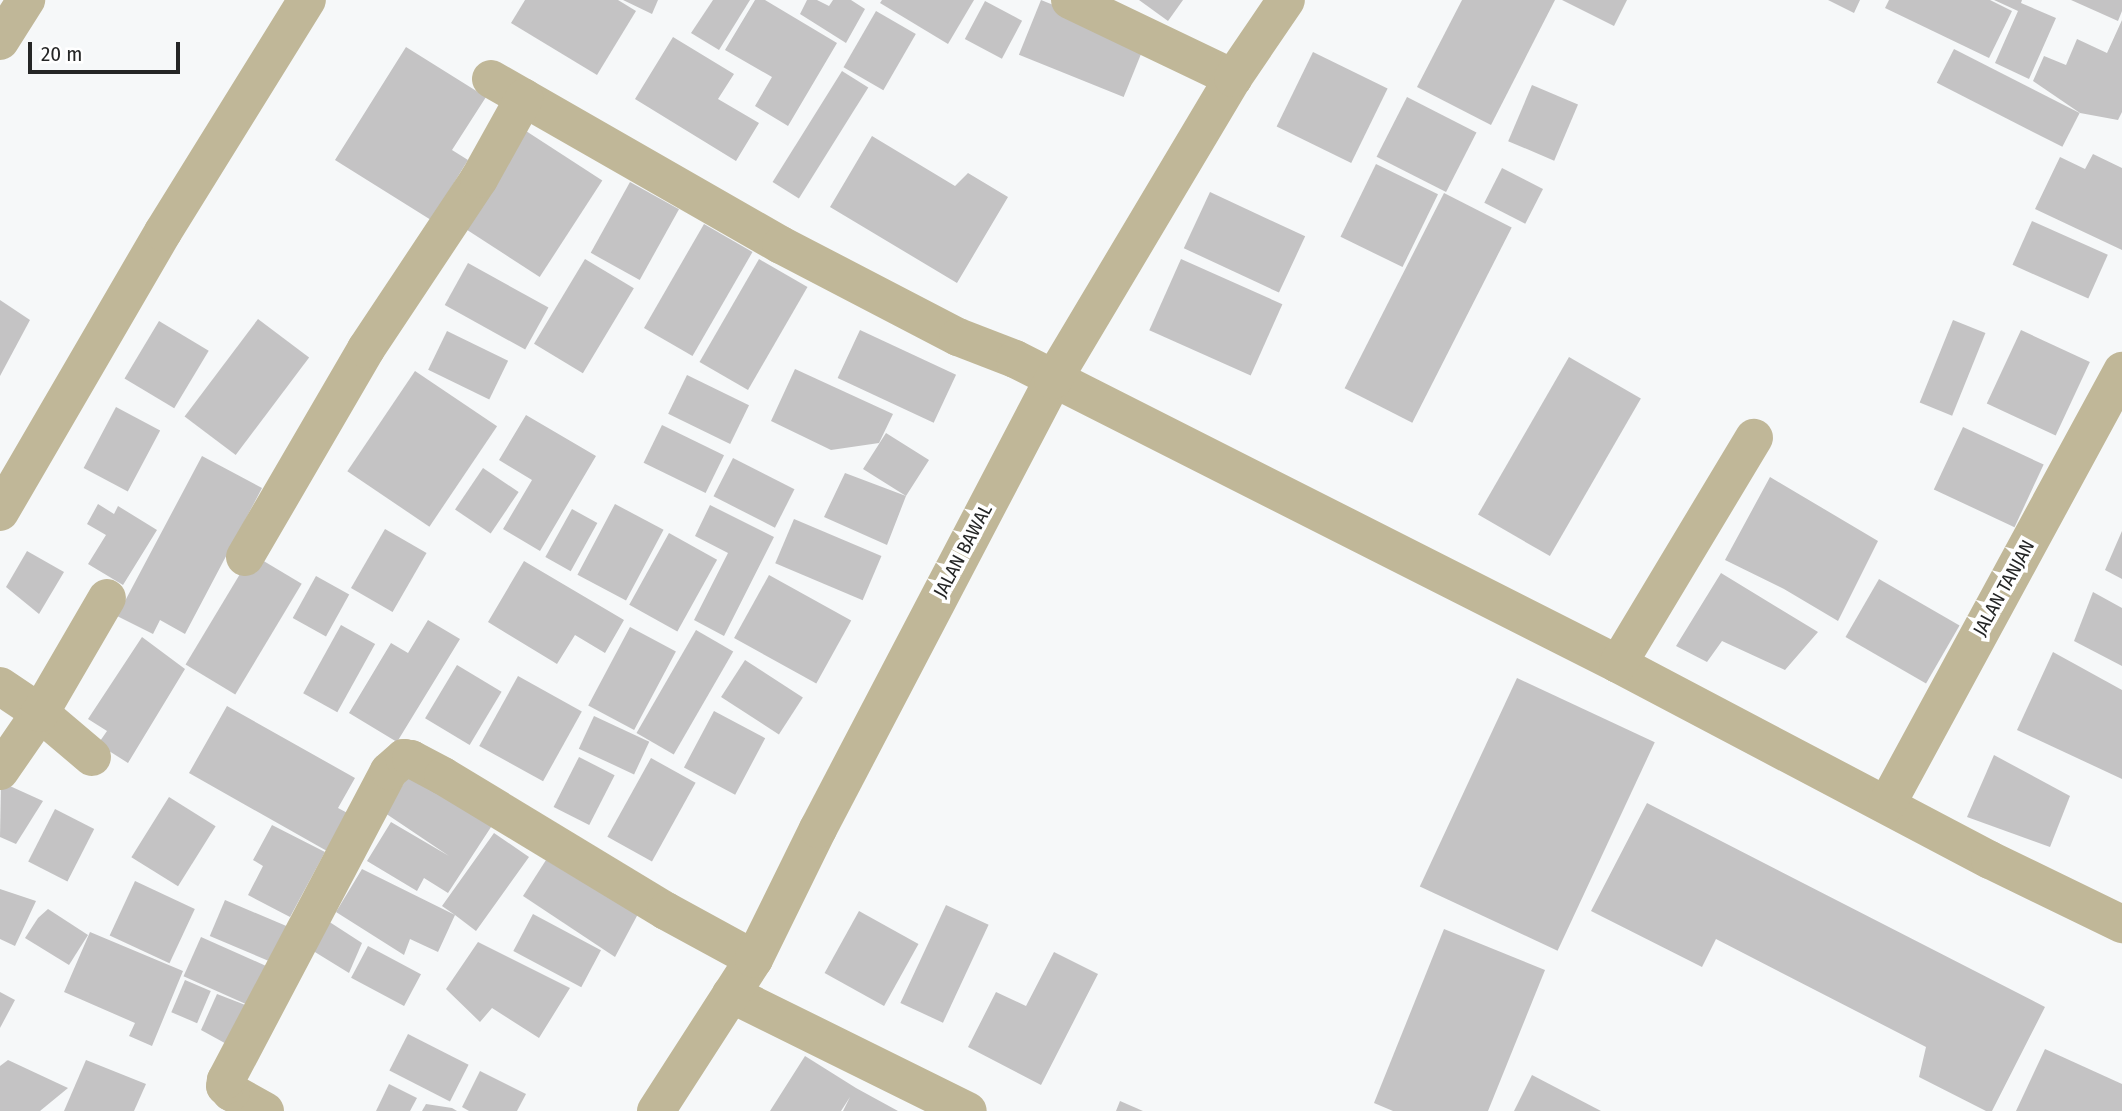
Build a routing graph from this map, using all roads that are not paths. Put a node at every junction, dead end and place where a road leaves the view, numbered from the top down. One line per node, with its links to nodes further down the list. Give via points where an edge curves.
1 (26, 0): 5 (street)
2 (307, 0): 12 (street, via 163,232)
3 (1070, 0): 6 (street)
4 (1286, 0): 6 (street, JALAN BAWAL)
5 (0, 41)
6 (1233, 78): 10 (street, JALAN BAWAL)
7 (491, 79): 8 (street)
8 (524, 98): 10 (street, via 781,245 958,337); 13 (street, via 480,179 366,349)
9 (2122, 372): 20 (street, JALAN TANJAN)
10 (1053, 380): 15 (street); 22 (street, JALAN BAWAL)
11 (1754, 438): 15 (street)
12 (0, 512)
13 (245, 557)
14 (107, 598): 17 (street)
15 (1618, 664): 20 (street)
16 (0, 687): 17 (street)
17 (40, 713): 18 (street); 19 (street)
18 (92, 757)
19 (0, 771)
20 (1887, 804): 21 (street)
21 (2122, 923)
22 (754, 959): 23 (street, JALAN BAWAL); 24 (street, via 443,776 404,758 389,771 226,1080 231,1092)
23 (731, 994): 25 (street, JALAN BAWAL); 26 (street)
24 (265, 1111)
25 (656, 1111)
26 (968, 1111)

